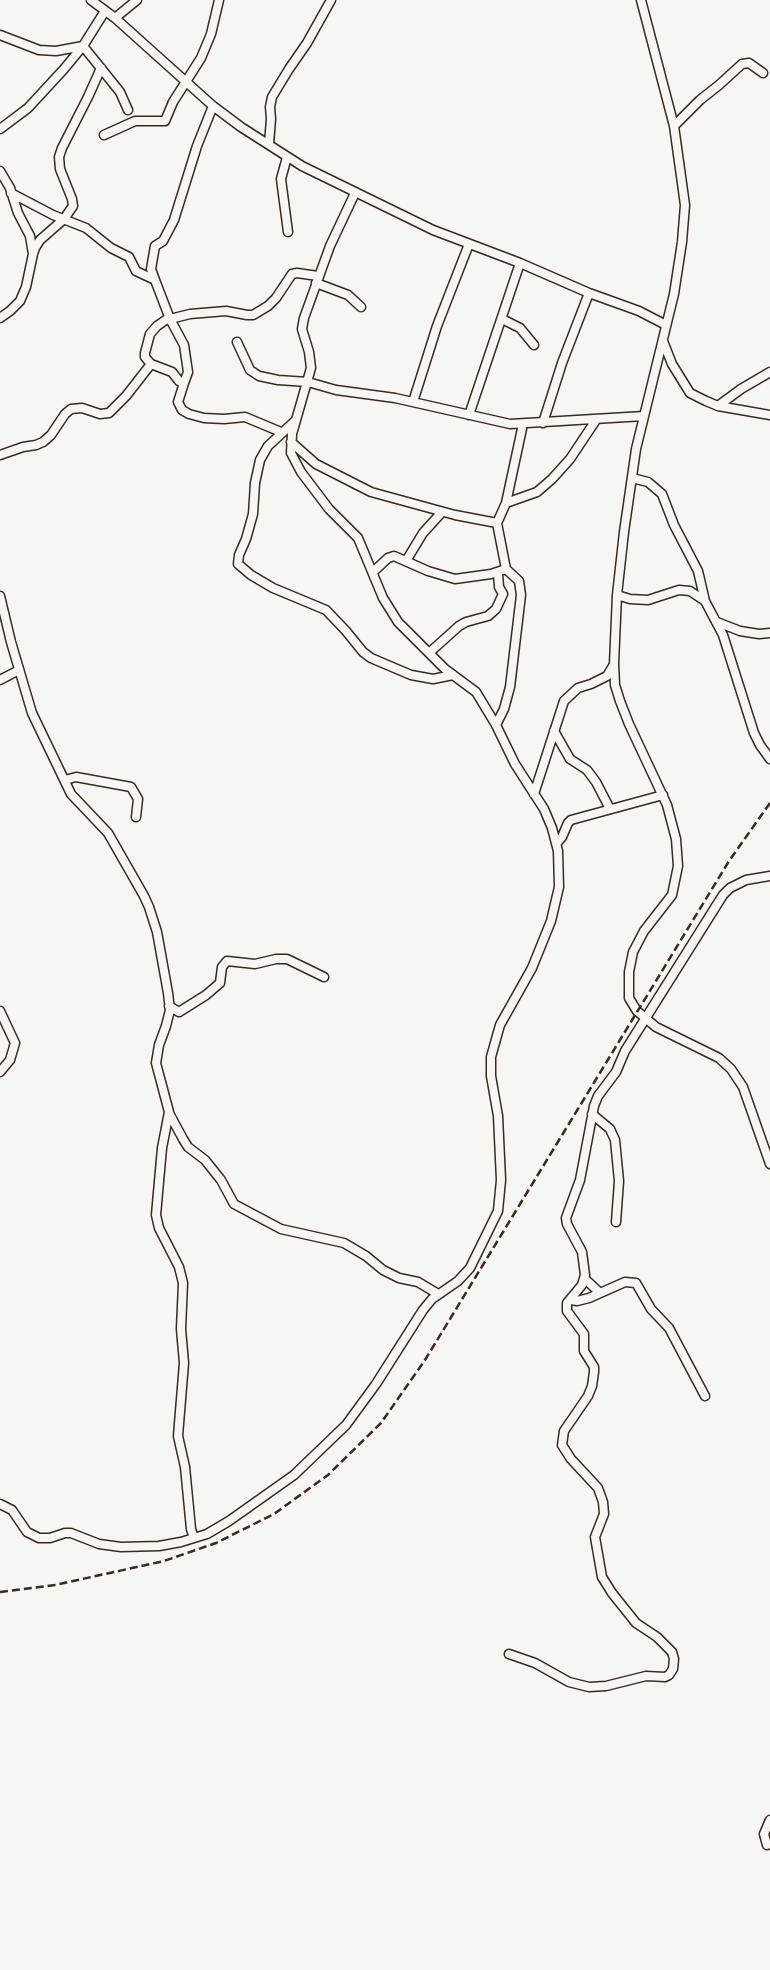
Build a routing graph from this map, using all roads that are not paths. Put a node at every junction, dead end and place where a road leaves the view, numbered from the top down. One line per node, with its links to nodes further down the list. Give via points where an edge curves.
1 (91, 0): 6 (street)
2 (137, 0): 7 (street)
3 (219, 0): 12 (street, via 211,34 198,65)
4 (330, 0): 18 (street, via 272,97)
5 (641, 0): 15 (street)
6 (106, 11): 7 (street); 9 (street)
7 (114, 18): 12 (street)
8 (0, 35): 9 (street, via 39,50 56,51)
9 (83, 46): 10 (street); 16 (street, via 34,102)
10 (101, 68): 14 (street, via 120,92); 23 (street, via 59,157 73,204)
11 (763, 72): 15 (street, via 749,63 742,64)
12 (185, 82): 13 (street); 17 (street, via 165,121 135,121)
13 (213, 106): 18 (street); 28 (street, via 174,220 164,239 155,246 151,269)
14 (128, 110)
15 (674, 126): 35 (street, via 685,206 680,262)
16 (0, 130)
17 (104, 135)
18 (269, 144): 19 (street)
19 (287, 157): 22 (street); 24 (street, via 281,179)
20 (0, 171): 21 (street)
21 (11, 193): 23 (street); 26 (street, via 30,236)
22 (355, 193): 25 (street); 29 (street)
23 (64, 219): 26 (street, via 40,240); 28 (street, via 86,228 111,248 129,257 136,271)
24 (288, 232)
25 (469, 244): 27 (street); 43 (street, via 437,326)
26 (33, 254): 32 (street, via 20,301)
27 (520, 263): 30 (street); 34 (street)
28 (155, 280): 33 (street)
29 (317, 280): 31 (street, via 348,296); 33 (street, via 302,273 292,274 276,298 259,312 247,316 226,311); 41 (street, via 302,329 311,361)
30 (589, 294): 35 (street, via 639,311); 50 (street)
31 (361, 307)
32 (0, 318)
33 (170, 318): 39 (street, via 157,326 147,339 145,357); 42 (street, via 186,350 188,372)
34 (502, 319): 38 (street, via 520,328); 46 (street)
35 (666, 325): 36 (street)
36 (663, 341): 44 (street, via 672,364 690,393); 47 (street)
37 (238, 342): 41 (street, via 250,370 256,375)
38 (534, 345)
39 (151, 364): 42 (street, via 172,372); 54 (street, via 109,413 104,415 82,408 71,409 43,442)
40 (770, 372): 44 (street)
41 (308, 382): 43 (street); 49 (street)
42 (184, 383): 52 (street, via 178,402 188,414 220,420 245,417)
43 (413, 402): 46 (street)
44 (718, 406): 45 (street)
45 (770, 415)
46 (469, 416): 51 (street)
47 (644, 416): 48 (street); 55 (street)
48 (596, 420): 50 (street); 56 (street, via 552,479 537,492)
49 (295, 421): 52 (street); 53 (street)
50 (543, 423): 51 (street)
51 (523, 424): 56 (street)
52 (282, 432): 71 (street, via 260,460 252,519 238,564 273,588 326,610 371,658 411,675 433,679)
53 (291, 442): 57 (street, via 316,464 358,487); 61 (street, via 292,453 301,472 334,515 358,538)
54 (0, 455)
55 (632, 478): 64 (street); 65 (street, via 648,482 662,494 698,571)
56 (506, 503): 58 (street)
57 (442, 512): 58 (street); 59 (street, via 422,533)
58 (496, 523): 60 (street)
59 (406, 561): 61 (street, via 394,556); 62 (street, via 455,579)
60 (506, 569): 62 (street); 73 (street, via 521,584 521,608 509,693)
61 (373, 572): 68 (street, via 383,598 398,622)
62 (498, 573): 68 (street, via 503,594 496,610 459,626)
63 (0, 596): 70 (street)
64 (617, 596): 65 (street, via 648,600 679,590 690,591); 69 (street)
65 (705, 601): 66 (street)
66 (717, 622): 67 (street, via 740,631); 75 (street, via 754,734)
67 (770, 633)
68 (430, 652): 71 (street)
69 (614, 664): 74 (street, via 607,676 573,691 564,701); 78 (street, via 615,685 622,706)
70 (19, 670): 72 (street); 76 (street, via 32,713)
71 (453, 675): 73 (street, via 476,692)
72 (0, 680)
73 (496, 725): 77 (street)
74 (554, 731): 77 (street); 79 (street, via 570,758 587,770 596,782)
75 (770, 759)
76 (64, 780): 80 (street, via 76,778 131,787 138,799); 84 (street, via 75,799 108,833 149,907 157,932)
77 (534, 794): 81 (street, via 544,809)
78 (663, 795): 79 (street); 86 (street, via 676,839 676,884 672,895 638,941 628,972 629,998)
79 (610, 809): 81 (street, via 571,820)
80 (136, 817)
81 (556, 843): 94 (street, via 559,887 551,921 532,968 503,1020 491,1056 501,1180 498,1211 470,1268 458,1281)
82 (770, 876): 86 (street, via 746,880 726,891)
83 (324, 977): 84 (street, via 287,958 255,964 227,961 222,967 220,984 180,1012)
84 (170, 1006): 88 (street, via 156,1063)
85 (0, 1011): 87 (street, via 15,1042 10,1060)
86 (645, 1019): 89 (street, via 613,1078 598,1096); 90 (street, via 664,1032 719,1058 731,1069 743,1087)
87 (0, 1072)
88 (169, 1112): 94 (street, via 188,1147 205,1160 234,1204 281,1229 344,1243 383,1270 418,1282); 98 (street, via 163,1137 156,1215 183,1282 180,1329 184,1363 178,1436)
89 (592, 1114): 91 (street, via 610,1129 615,1140 619,1181); 92 (street, via 580,1180 566,1218 582,1252)
90 (770, 1164)
91 (616, 1222)
92 (584, 1279): 93 (street); 95 (street)
93 (600, 1293): 95 (street, via 583,1300); 96 (street, via 625,1282 636,1283 651,1309 669,1328)
94 (438, 1294): 98 (street, via 422,1310 346,1425 309,1462 229,1521)
95 (570, 1300): 99 (street, via 567,1311 584,1334 584,1351 594,1372 588,1396 564,1431 562,1445 598,1488 603,1502 604,1514 595,1537 602,1577 636,1623 672,1652 674,1662 671,1672 665,1677 646,1676 589,1687 569,1682 535,1663)
96 (705, 1396)
97 (0, 1504): 98 (street, via 12,1510 27,1532 39,1538 71,1533 108,1546 131,1548)
98 (194, 1538)
99 (509, 1654)
100 (770, 1820): 101 (street, via 764,1830)
101 (767, 1845)

